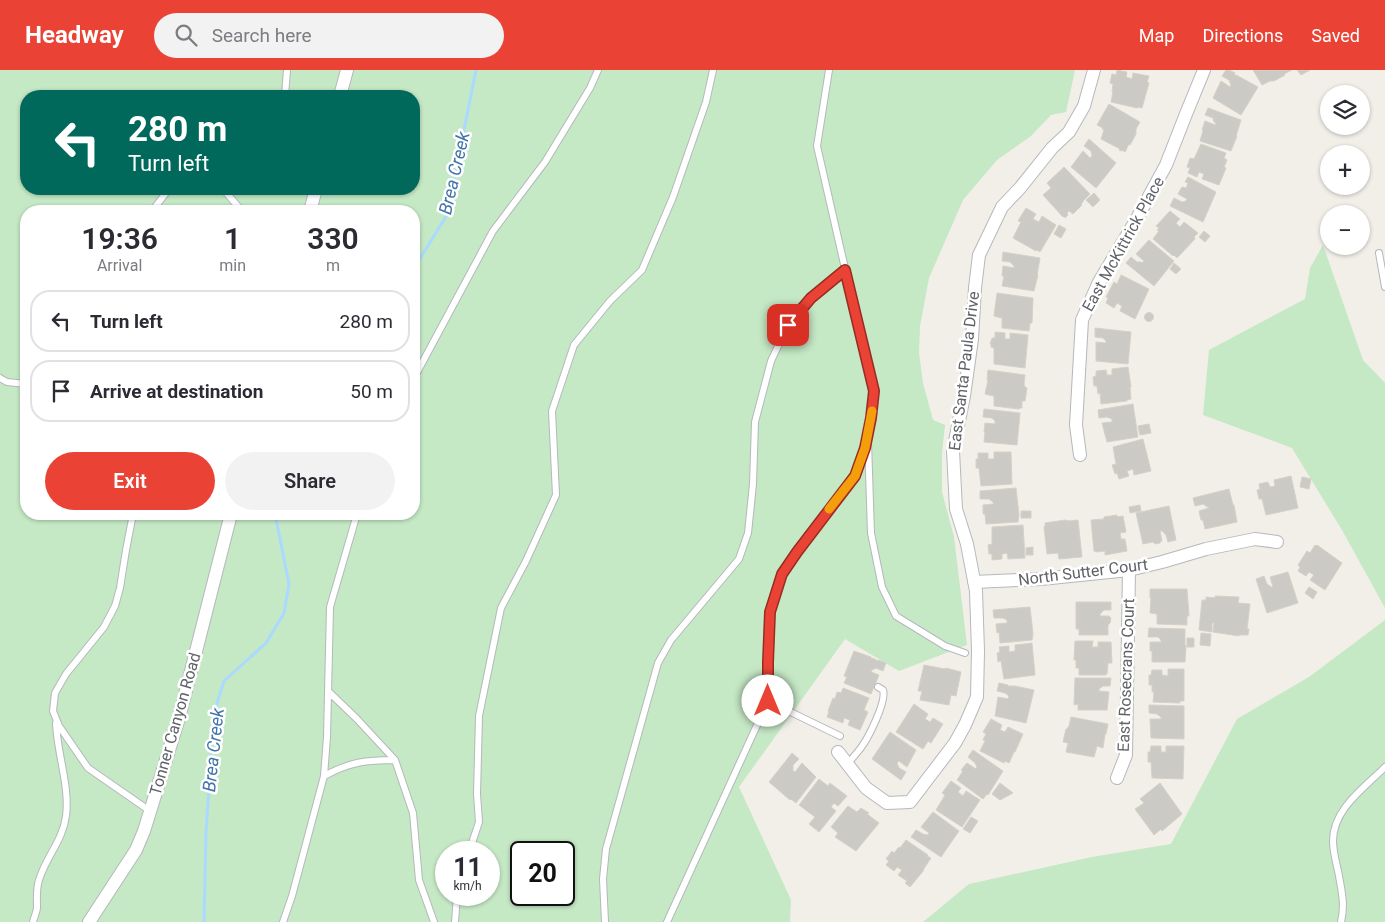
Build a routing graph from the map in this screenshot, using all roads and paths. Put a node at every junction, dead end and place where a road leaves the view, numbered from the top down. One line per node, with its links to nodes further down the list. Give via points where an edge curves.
1 (287, 70): 8 (lane)
2 (347, 70): 10 (street)
3 (598, 70): 18 (lane, via 545,162 493,230)
4 (713, 70): 42 (lane, via 706,102 673,197 642,270 610,301 574,344 552,410 556,495 502,608 478,716 479,822)
5 (829, 70): 16 (lane, via 817,146)
6 (1094, 70): 28 (street, East Santa Paula Drive, via 1084,106 1068,132 1002,206 979,255 972,339 953,451 956,509)
7 (1204, 70): 22 (street, East McKittrick Place, via 1166,165 1099,282 1082,320 1076,425)
8 (286, 88): 9 (lane)
9 (284, 90)
10 (342, 90)
11 (164, 195): 13 (lane)
12 (228, 195): 14 (lane)
13 (157, 205)
14 (237, 205)
15 (1379, 253): 17 (lane)
16 (845, 270): 21 (lane, via 874,391); 49 (lane, via 811,298 788,325 771,361 755,422 748,533 739,559 671,640 658,663 606,850 603,879)
17 (1385, 287)
18 (420, 367)
19 (0, 378): 20 (lane)
20 (20, 383)
21 (868, 433): 29 (lane, via 871,533 882,587 896,616 945,646); 32 (lane, via 855,476 782,574 770,612)
22 (1080, 455)
23 (132, 520): 33 (lane, via 115,606 104,627 55,693)
24 (230, 520): 41 (street, Tonner Canyon Road, via 180,718)
25 (354, 520): 31 (lane, via 330,607)
26 (1277, 542): 27 (street, North Sutter Court, via 1255,539)
27 (1129, 570): 28 (street, North Sutter Court); 40 (street, East Rosecrans Court, via 1126,755)
28 (974, 582): 37 (street, East Santa Paula Drive, via 977,697 955,742 910,802 887,803 866,788)
29 (965, 653)
30 (878, 687): 37 (lane, via 885,692 883,701 861,748)
31 (328, 692): 36 (lane); 39 (lane)
32 (768, 701): 34 (lane); 50 (lane)
33 (56, 720): 41 (lane, via 88,768); 44 (lane, via 66,815 62,833 39,879)
34 (840, 736)
35 (838, 752): 37 (street, East Santa Paula Drive)
36 (395, 760): 39 (lane, via 356,762); 47 (lane, via 413,813 419,880)
37 (847, 764)
38 (1385, 768): 51 (lane, via 1348,803 1334,827 1333,842 1344,909)
39 (324, 776): 46 (lane)
40 (1117, 778)
41 (150, 811): 45 (street, Tonner Canyon Road, via 136,850)
42 (472, 841)
43 (456, 906): 48 (lane)
44 (33, 922)
45 (89, 922)
46 (283, 922)
47 (434, 922)
48 (455, 922)
49 (605, 922)
50 (667, 922)
51 (1341, 922)

